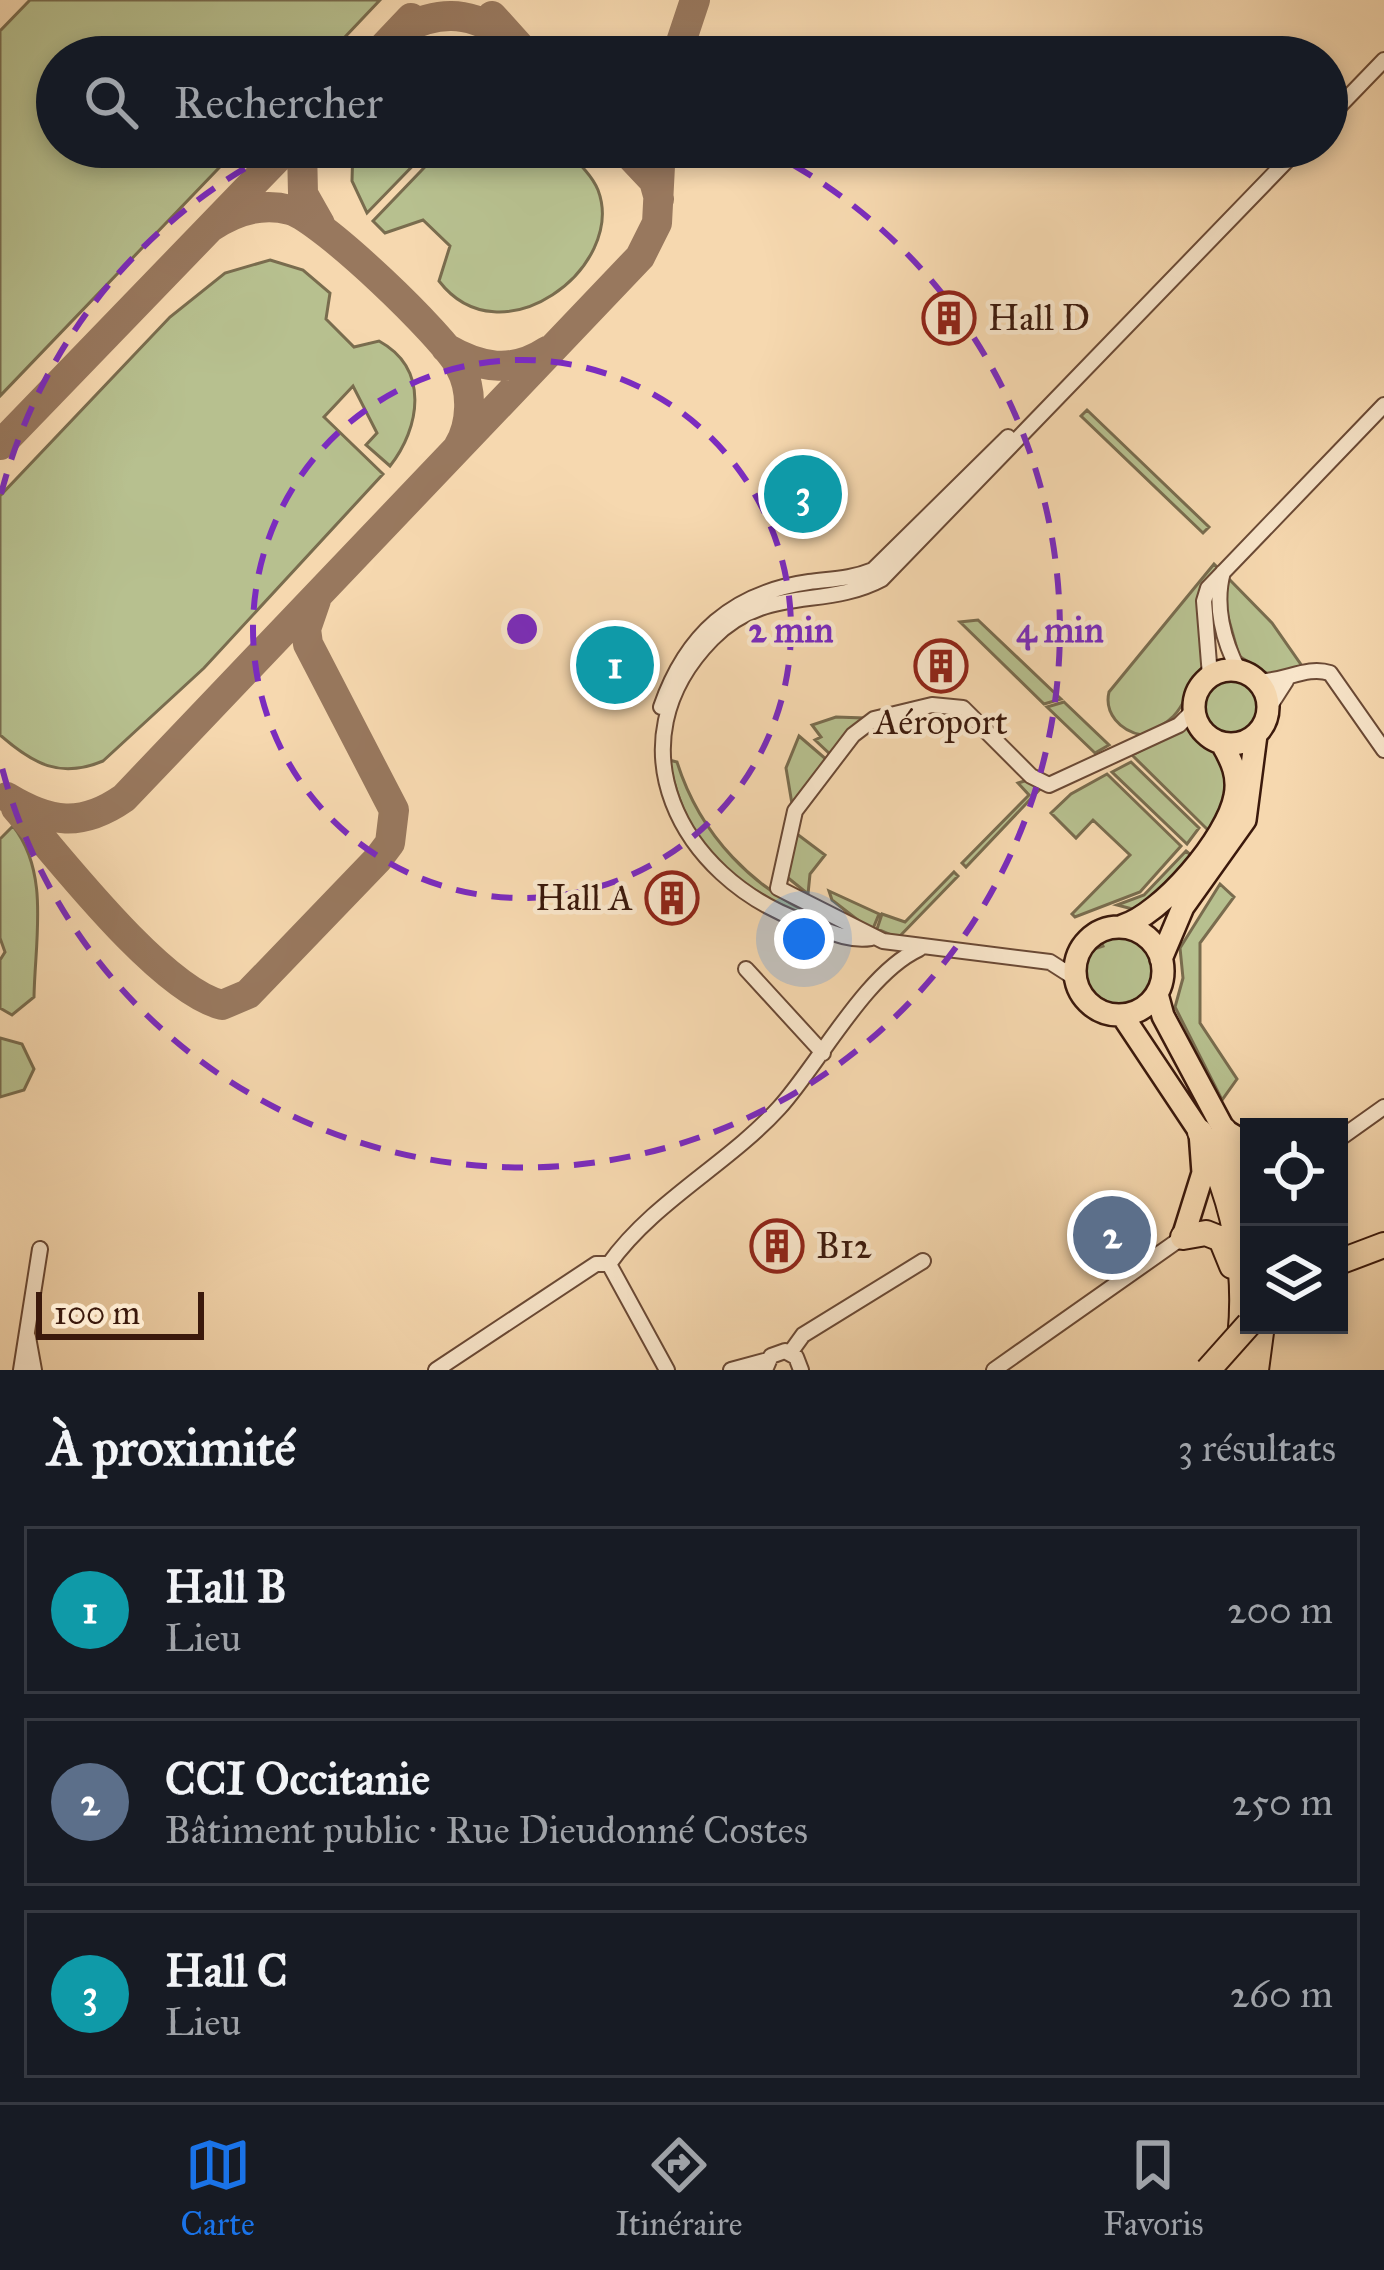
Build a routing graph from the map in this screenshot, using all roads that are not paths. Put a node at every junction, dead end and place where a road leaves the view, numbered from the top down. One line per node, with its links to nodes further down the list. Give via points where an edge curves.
1 (1384, 60): 2 (street)
2 (1348, 97)
3 (1280, 168): 15 (street, via 882,579 853,592 774,601 738,618 712,640 668,709 667,787 683,830 726,883 769,909 853,940)
4 (1384, 405): 5 (street)
5 (1223, 572): 6 (street, via 1204,601); 7 (street, via 1218,600)
6 (1210, 676): 7 (main road); 9 (main road)
7 (1248, 676): 8 (street); 10 (main road)
8 (1286, 681): 10 (street); 13 (street, via 1308,670 1330,673)
9 (1194, 710): 12 (main road, via 1200,728); 15 (street, via 1179,725 1056,785 1031,776 963,708 932,705 863,725 795,811 777,882)
10 (1268, 710): 11 (main road)
11 (1256, 735): 12 (main road); 17 (main road, via 1246,820 1183,908)
12 (1222, 743): 14 (main road, via 1236,778 1226,823 1155,911)
13 (1384, 750)
14 (1122, 926): 17 (main road, via 1142,933); 19 (main road, via 1083,944)
15 (871, 938): 16 (street)
16 (919, 949): 19 (street, via 1050,962); 22 (street, via 880,981)
17 (1161, 958): 20 (main road)
18 (746, 970): 22 (street)
19 (1075, 977): 21 (main road, via 1090,1004)
20 (1157, 994): 21 (main road); 24 (main road)
21 (1122, 1015): 24 (main road)
22 (823, 1053): 34 (street, via 755,1133)
23 (1384, 1107): 25 (street)
24 (1212, 1131): 26 (main road); 27 (highway); 28 (main road); 31 (highway)
25 (1348, 1133)
26 (1240, 1142)
27 (1240, 1183)
28 (1183, 1237): 35 (highway, via 1221,1238); 48 (street)
29 (1384, 1245): 32 (highway)
30 (40, 1249): 39 (street)
31 (1240, 1252)
32 (1348, 1259)
33 (923, 1261): 40 (street, via 802,1334)
34 (609, 1264): 44 (street, via 596,1264); 45 (street)
35 (1240, 1288)
36 (1241, 1334): 49 (highway, bridge)
37 (1247, 1334): 50 (highway)
38 (1252, 1334): 51 (highway)
39 (28, 1337): 42 (street); 43 (street)
40 (790, 1353): 41 (street); 47 (street)
41 (767, 1365): 46 (street)
42 (21, 1370)
43 (34, 1370)
44 (436, 1370)
45 (667, 1370)
46 (731, 1370)
47 (801, 1370)
48 (994, 1370)
49 (1208, 1370)
50 (1235, 1370)
51 (1256, 1370)

